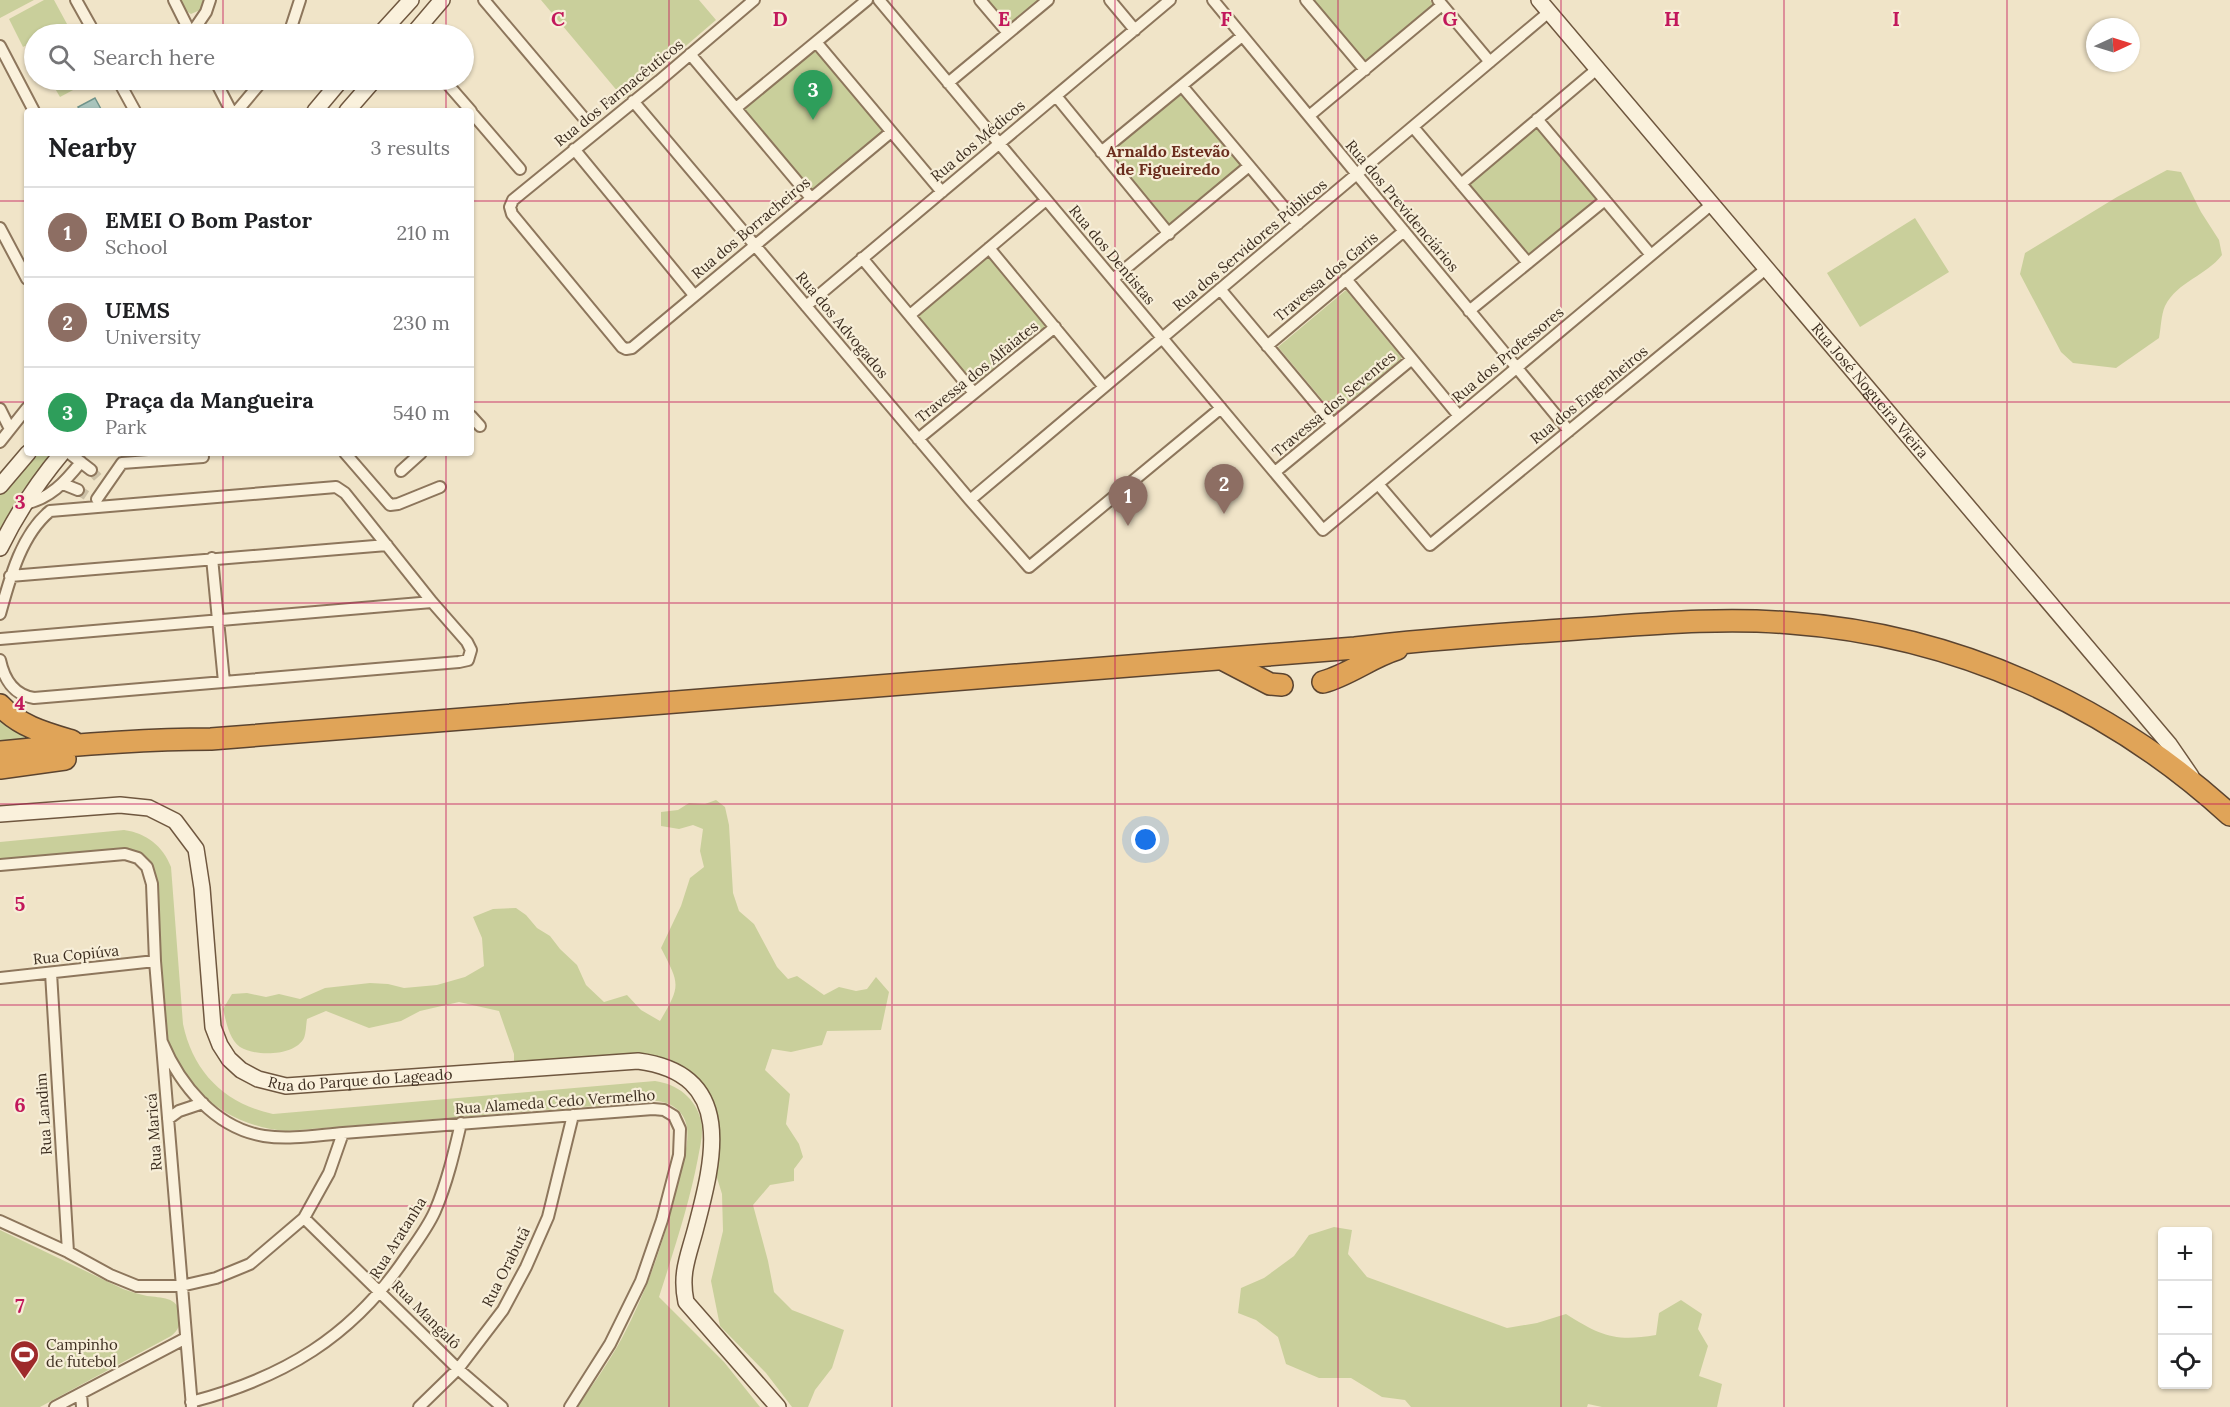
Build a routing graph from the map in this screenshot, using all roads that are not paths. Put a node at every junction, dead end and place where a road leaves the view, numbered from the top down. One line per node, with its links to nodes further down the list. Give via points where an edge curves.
1 (76, 0): 20 (street)
2 (174, 0): 21 (street)
3 (210, 0): 22 (street)
4 (300, 0): 23 (street)
5 (411, 0): 24 (street)
6 (442, 0): 25 (street)
7 (484, 0): 56 (street)
8 (754, 0): 31 (street, Rua dos Farmacêuticos)
9 (867, 0): 29 (street)
10 (879, 0): 35 (street, Rua dos Dentistas)
11 (980, 0): 27 (street)
12 (1048, 0): 27 (street)
13 (1110, 0): 26 (street)
14 (1170, 0): 26 (street, Rua dos Médicos)
15 (1213, 0): 28 (street, Rua dos Previdenciários)
16 (1306, 0): 34 (street)
17 (1539, 0): 19 (street, Rua José Nogueira Vieira)
18 (1440, 2): 32 (street); 34 (street)
19 (1549, 12): 32 (street, Rua dos Servidores Públicos); 33 (street, Rua José Nogueira Vieira)
20 (89, 24)
21 (186, 24)
22 (198, 24)
23 (292, 24)
24 (389, 24)
25 (422, 24)
26 (1135, 30): 44 (street, Rua dos Médicos)
27 (1008, 33): 35 (street)
28 (1242, 36): 36 (street); 55 (street, Rua dos Previdenciários)
29 (816, 42): 53 (street); 59 (street)
30 (0, 46): 47 (street)
31 (690, 54): 45 (street, Rua dos Farmacêuticos); 53 (street)
32 (1490, 62): 58 (street, Rua dos Servidores Públicos)
33 (1597, 69): 57 (street); 71 (street, Rua José Nogueira Vieira)
34 (1365, 70): 55 (street)
35 (948, 83): 60 (street, Rua dos Dentistas)
36 (1182, 86): 62 (street); 63 (street)
37 (123, 90): 48 (street)
38 (220, 90): 49 (street)
39 (255, 90): 50 (street)
40 (332, 90): 51 (street)
41 (343, 90): 46 (street)
42 (365, 90): 46 (street)
43 (453, 90): 52 (street)
44 (1056, 96): 60 (street, Rua dos Médicos); 62 (street)
45 (633, 101): 61 (street, Rua dos Farmacêuticos); 76 (street, Rua dos Advogados)
46 (351, 106)
47 (32, 108)
48 (133, 108)
49 (229, 108)
50 (240, 108)
51 (317, 108)
52 (468, 108)
53 (736, 108): 68 (street)
54 (474, 115): 64 (street)
55 (1309, 116): 65 (street, Rua dos Previdenciários)
56 (583, 117)
57 (1538, 119): 66 (street); 70 (street)
58 (1413, 127): 65 (street, Rua dos Servidores Públicos); 66 (street)
59 (891, 132): 67 (street); 68 (street, Rua dos Borracheiros)
60 (999, 143): 67 (street, Rua dos Médicos); 69 (street, Rua dos Dentistas)
61 (574, 149): 86 (street); 93 (street, Rua dos Farmacêuticos, via 513,200 512,214 622,347)
62 (1101, 152): 75 (street)
63 (1249, 166): 72 (street); 75 (street)
64 (520, 169)
65 (1357, 174): 72 (street, Rua dos Servidores Públicos); 74 (street, Rua dos Previdenciários)
66 (1461, 184): 80 (street)
67 (942, 192): 79 (street, Rua dos Médicos)
68 (811, 198): 76 (street, Rua dos Borracheiros)
69 (1046, 200): 77 (street); 83 (street, Rua dos Dentistas)
70 (1605, 200): 78 (street); 80 (street)
71 (1712, 204): 78 (street, Rua dos Professores); 81 (street, Rua José Nogueira Vieira)
72 (1298, 224): 85 (street, Rua dos Servidores Públicos)
73 (0, 228): 82 (street)
74 (1404, 231): 84 (street, Travessa dos Garis); 88 (street, Rua dos Previdenciários)
75 (1169, 234): 83 (street)
76 (755, 244): 86 (street, Rua dos Borracheiros); 87 (street, Rua dos Advogados)
77 (989, 248): 89 (street); 90 (street)
78 (1651, 255): 95 (street, Rua dos Professores)
79 (862, 258): 87 (street, Rua dos Médicos); 89 (street)
80 (1528, 263): 88 (street)
81 (1767, 268): 106 (street, Rua dos Engenheiros); 149 (street, Rua José Nogueira Vieira, via 2169,744)
82 (24, 273)
83 (1113, 279): 91 (street, Rua dos Dentistas)
84 (1346, 279): 92 (street, Travessa dos Garis); 94 (street)
85 (1220, 290): 91 (street, Rua dos Servidores Públicos); 92 (street)
86 (694, 295): 93 (street, Rua dos Borracheiros)
87 (806, 306): 107 (street, Rua dos Advogados)
88 (1469, 310): 95 (street, Rua dos Previdenciários)
89 (910, 315): 97 (street)
90 (1054, 327): 96 (street); 97 (street, Travessa dos Alfaiates)
91 (1162, 338): 96 (street, Rua dos Servidores Públicos); 98 (street, Rua dos Dentistas)
92 (1268, 346): 103 (street)
93 (632, 348)
94 (1412, 359): 101 (street); 103 (street, Travessa dos Seventes)
95 (1517, 368): 101 (street, Rua dos Professores); 106 (street, Rua dos Previdenciários)
96 (1104, 387): 126 (street, Rua dos Servidores Públicos)
97 (974, 393): 107 (street, Travessa dos Alfaiates)
98 (1221, 408): 118 (street, Rua dos Dentistas); 126 (street, Rua dos Advogados, via 1029,567)
99 (0, 410): 105 (street)
100 (24, 412): 105 (street)
101 (1460, 416): 120 (street, Rua dos Professores)
102 (474, 419): 104 (street)
103 (1333, 424): 118 (street, Travessa dos Seventes)
104 (480, 426)
105 (10, 429): 108 (street)
106 (1569, 431): 120 (street, Rua dos Engenheiros, via 1430,546)
107 (918, 439): 126 (street, Rua dos Advogados)
108 (0, 442)
109 (25, 456): 122 (street)
110 (60, 456): 127 (street)
111 (73, 456): 115 (street)
112 (348, 456): 123 (street, via 390,505)
113 (418, 456): 117 (street)
114 (203, 457): 125 (street, via 122,463)
115 (81, 462): 116 (street); 121 (street)
116 (91, 470)
117 (401, 471)
118 (1275, 472): 129 (street, Rua dos Dentistas)
119 (102, 481): 125 (street)
120 (1378, 483): 129 (street, Rua dos Professores)
121 (63, 484): 124 (street); 127 (street, via 48,495)
122 (0, 486)
123 (440, 487)
124 (78, 490)
125 (93, 498): 128 (street)
126 (969, 500)
127 (23, 504): 131 (street)
128 (108, 506): 130 (street, via 336,487); 133 (street, via 50,511 41,518)
129 (1323, 530)
130 (387, 545): 132 (street); 134 (street)
131 (0, 548)
132 (212, 558): 133 (street); 136 (street)
133 (10, 576): 135 (street)
134 (432, 602): 136 (street); 141 (street, via 467,642 471,650 468,660)
135 (0, 614)
136 (218, 620): 137 (street); 141 (street)
137 (0, 639)
138 (1432, 639): 139 (highway); 142 (highway, via 1384,653); 149 (highway, via 1737,621 1812,625 1879,635 1964,657 2072,702)
139 (1221, 659): 143 (highway, via 1270,684); 145 (highway)
140 (0, 660): 141 (street, via 12,688 22,696 34,698)
141 (224, 682)
142 (1323, 682)
143 (1282, 685)
144 (0, 705): 146 (highway, via 18,722)
145 (211, 739): 146 (highway); 148 (highway)
146 (84, 744): 147 (highway)
147 (0, 752)
148 (0, 768)
149 (2196, 783): 151 (highway)
150 (0, 814): 176 (street, Rua do Parque do Lageado, via 120,805 149,808 175,821 196,849 213,1027 229,1059 258,1079 286,1086 638,1061 659,1064 682,1074 699,1090 710,1113 712,1134 708,1170 684,1265 682,1285 686,1302)
151 (2230, 815)
152 (0, 865): 153 (street, Rua Maricá, via 125,854 138,858 147,867 152,884)
153 (155, 962): 154 (street, Rua Copiúva); 156 (street, Rua Maricá)
154 (51, 973): 155 (street, Rua Copiúva); 164 (street, Rua Landim)
155 (0, 978)
156 (162, 1042): 157 (street, Rua Alameda Cedo Vermelho, via 172,1066); 159 (street, Rua Maricá)
157 (203, 1103): 159 (street); 161 (street, Rua Alameda Cedo Vermelho, via 239,1128 264,1136)
158 (573, 1115): 160 (street, Rua Alameda Cedo Vermelho); 168 (street, Rua Orabutã, via 548,1217 526,1268 503,1310); 175 (street, Rua Alameda Cedo Vermelho, via 664,1110 674,1116 680,1129 679,1155 641,1281 610,1344)
159 (168, 1119): 165 (street, Rua Maricá)
160 (461, 1123): 161 (street, Rua Alameda Cedo Vermelho); 166 (street, Rua Aratanha, via 434,1212)
161 (343, 1133): 162 (street, via 329,1173)
162 (304, 1218): 165 (street, via 250,1264 216,1278); 166 (street, Rua Mangalô)
163 (0, 1221): 164 (street)
164 (68, 1252): 165 (street, via 137,1286)
165 (180, 1286): 167 (street, Rua Maricá)
166 (381, 1292): 168 (street, Rua Mangalô); 170 (street, Rua Aratanha, via 346,1327 310,1354 260,1380)
167 (186, 1338): 169 (street); 170 (street, Rua Maricá)
168 (458, 1369): 173 (street, Rua Orabutã); 174 (street, Rua Mangalô)
169 (81, 1394): 171 (street); 172 (street)
170 (192, 1405)
171 (55, 1407)
172 (82, 1407)
173 (419, 1407)
174 (502, 1407)
175 (570, 1407)
176 (778, 1407)

